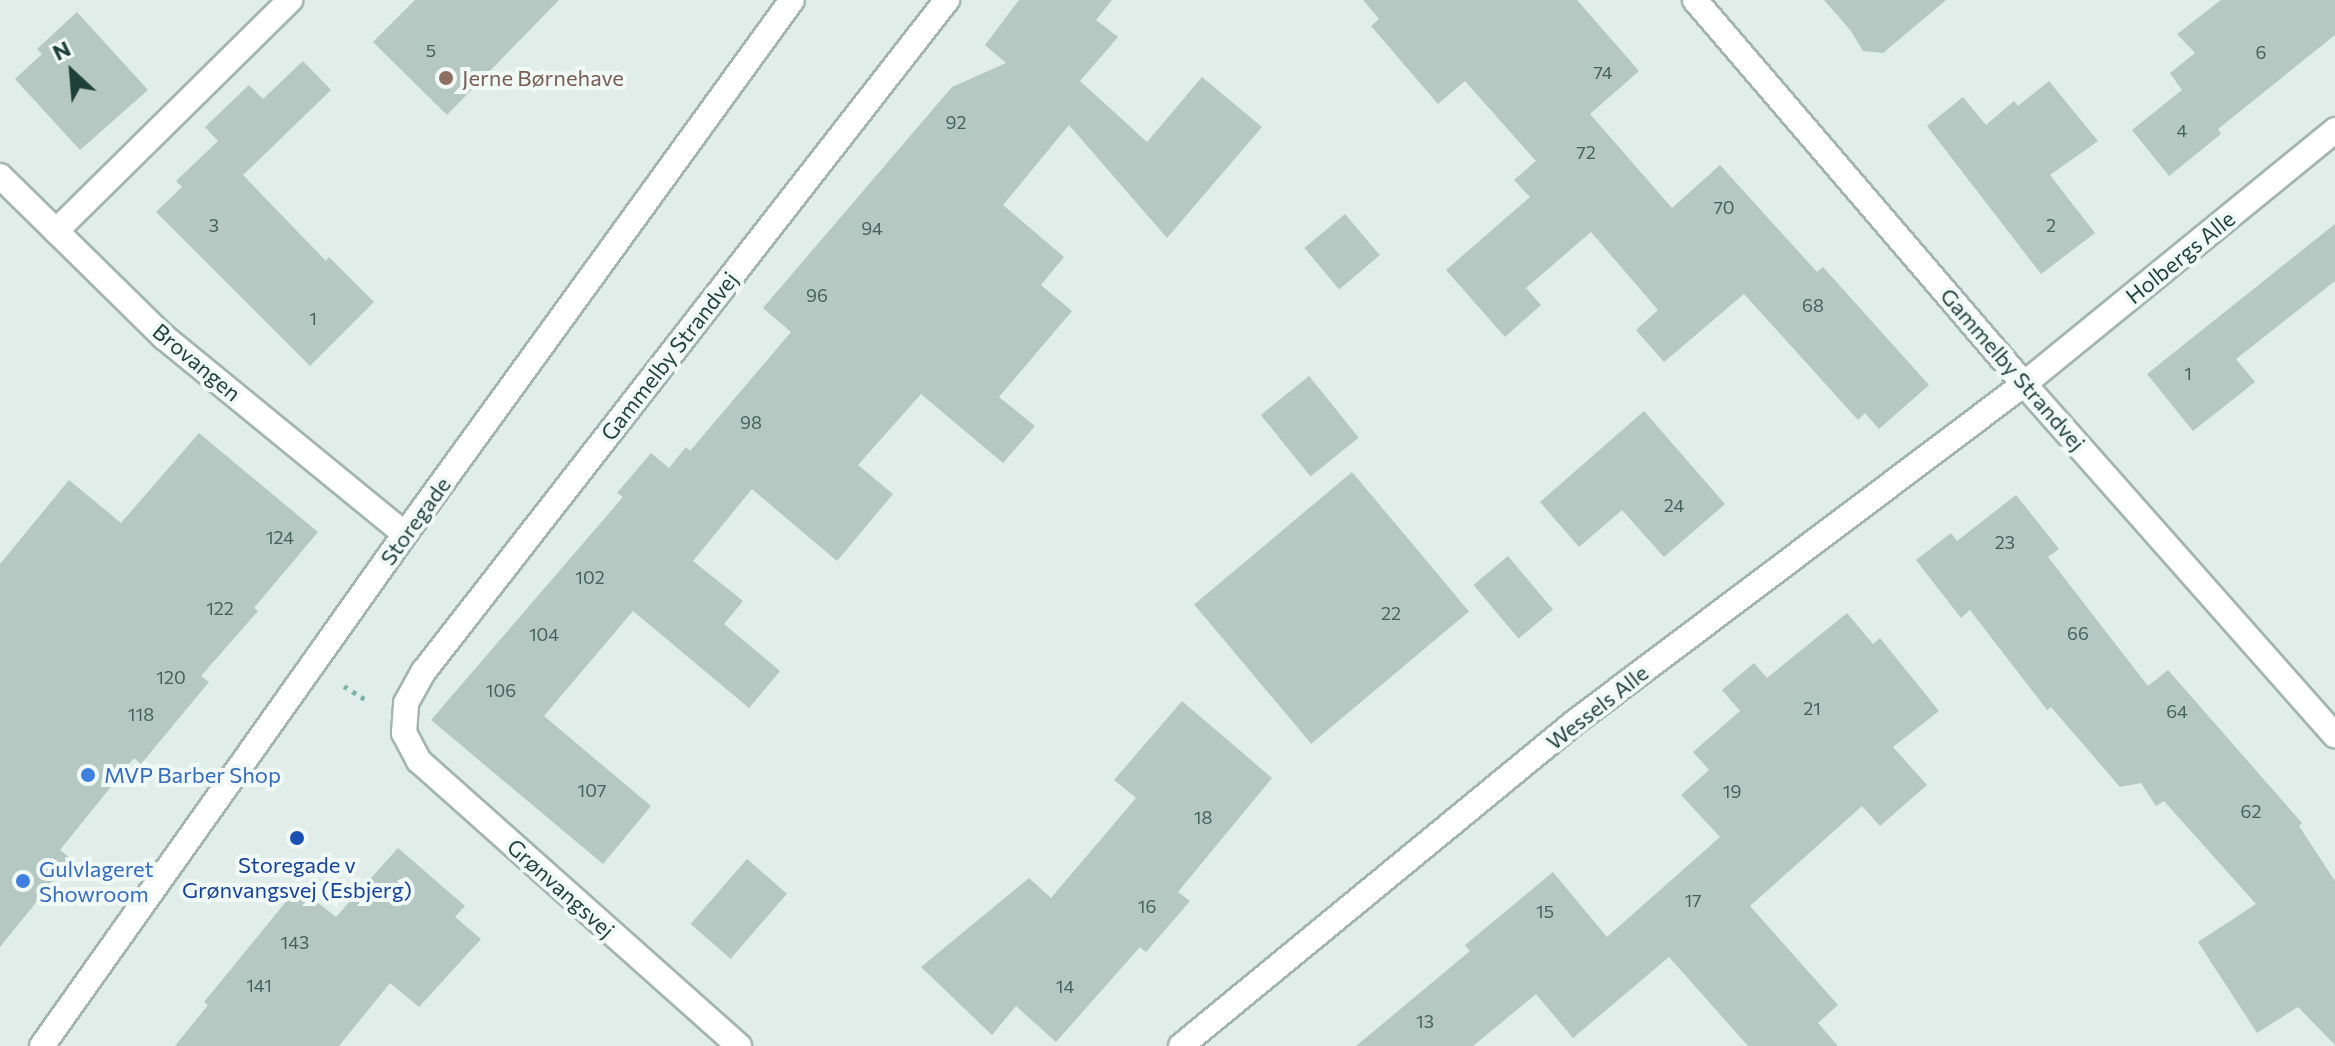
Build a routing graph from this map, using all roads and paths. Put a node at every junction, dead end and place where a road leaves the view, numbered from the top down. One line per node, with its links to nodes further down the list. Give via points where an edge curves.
1 (290, 0): 7 (street)
2 (792, 0): 9 (street, Storegade)
3 (947, 0): 11 (street, Gammelby Strandvej, via 424,671 410,692)
4 (1695, 0): 8 (street, Gammelby Strandvej)
5 (2335, 130): 8 (street, Holbergs Alle)
6 (0, 176): 7 (street, Brovangen)
7 (56, 231): 9 (street, Brovangen, via 164,337)
8 (2024, 384): 12 (street, Gammelby Strandvej); 15 (street, Wessels Alle, via 1575,722)
9 (405, 534): 10 (street, Storegade)
10 (311, 666): 11 (path); 13 (street, Storegade)
11 (403, 718): 14 (street, Grønvangsvej, via 404,733 419,761)
12 (2335, 735)
13 (42, 1046)
14 (739, 1046)
15 (1181, 1046)

